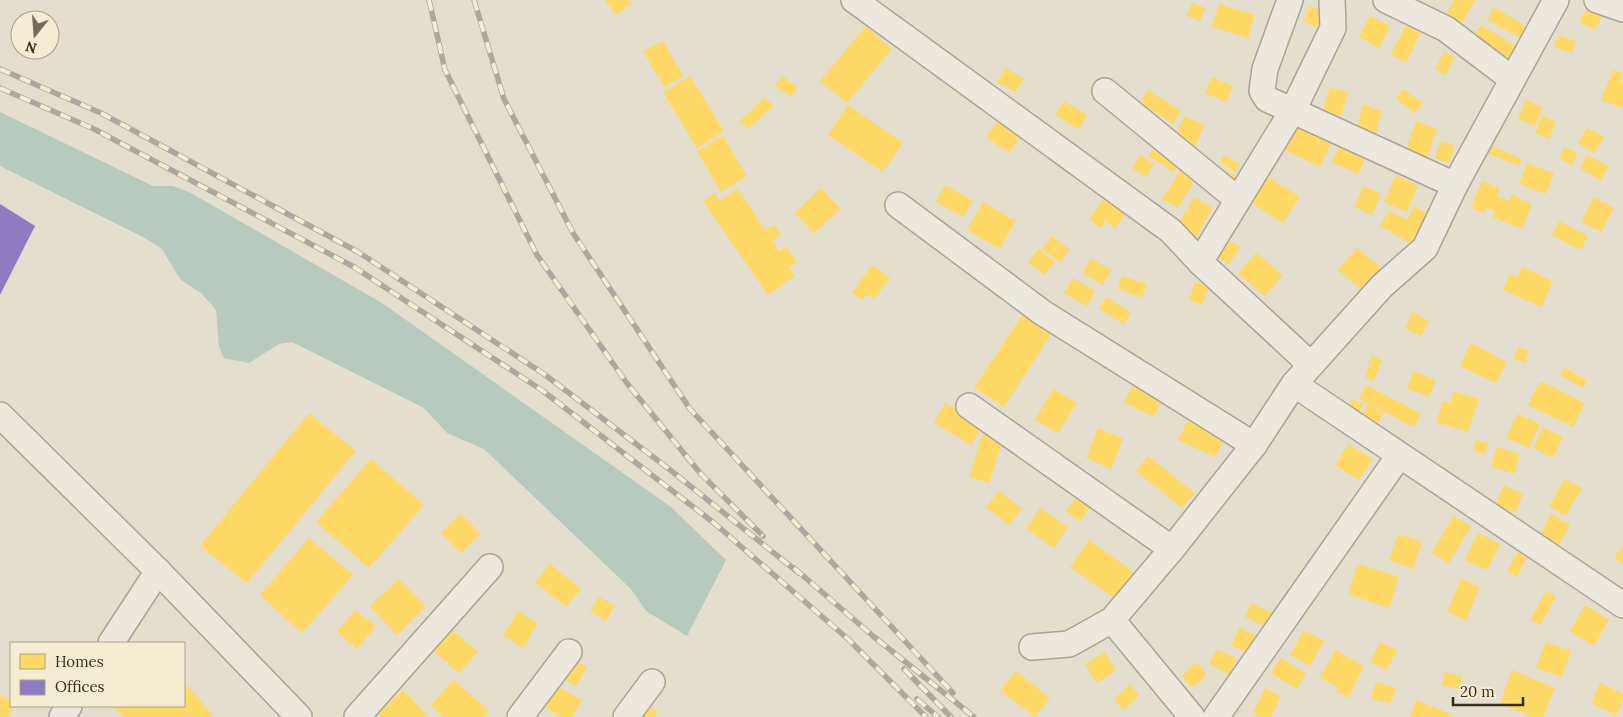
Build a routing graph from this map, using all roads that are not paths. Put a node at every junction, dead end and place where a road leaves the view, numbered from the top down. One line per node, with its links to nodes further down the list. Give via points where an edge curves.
1 (854, 0): 12 (street, via 1171,232)
2 (1290, 0): 8 (street, via 1266,69 1262,91 1267,99)
3 (1332, 0): 8 (street, via 1333,28)
4 (1386, 0): 6 (street, via 1446,29)
5 (1556, 0): 6 (street)
6 (1512, 79): 9 (street)
7 (1106, 91): 10 (street)
8 (1293, 110): 9 (street); 10 (street)
9 (1455, 185): 13 (street, via 1425,248 1382,286)
10 (1237, 199): 12 (street)
11 (898, 205): 17 (street, via 1043,313)
12 (1200, 262): 13 (street)
13 (1311, 365): 14 (street)
14 (1294, 384): 17 (street); 18 (street)
15 (969, 406): 19 (street)
16 (0, 415): 21 (street)
17 (1254, 445): 19 (street)
18 (1399, 456): 22 (street); 33 (street)
19 (1172, 549): 23 (street)
20 (490, 567): 29 (street)
21 (158, 572): 24 (street); 28 (street)
22 (1623, 605)
23 (1112, 620): 25 (street, via 1069,644); 32 (street)
24 (112, 642)
25 (1032, 647)
26 (568, 652): 30 (street)
27 (652, 682): 31 (street)
28 (299, 717)
29 (357, 717)
30 (520, 717)
31 (626, 717)
32 (1192, 717)
33 (1216, 717)

